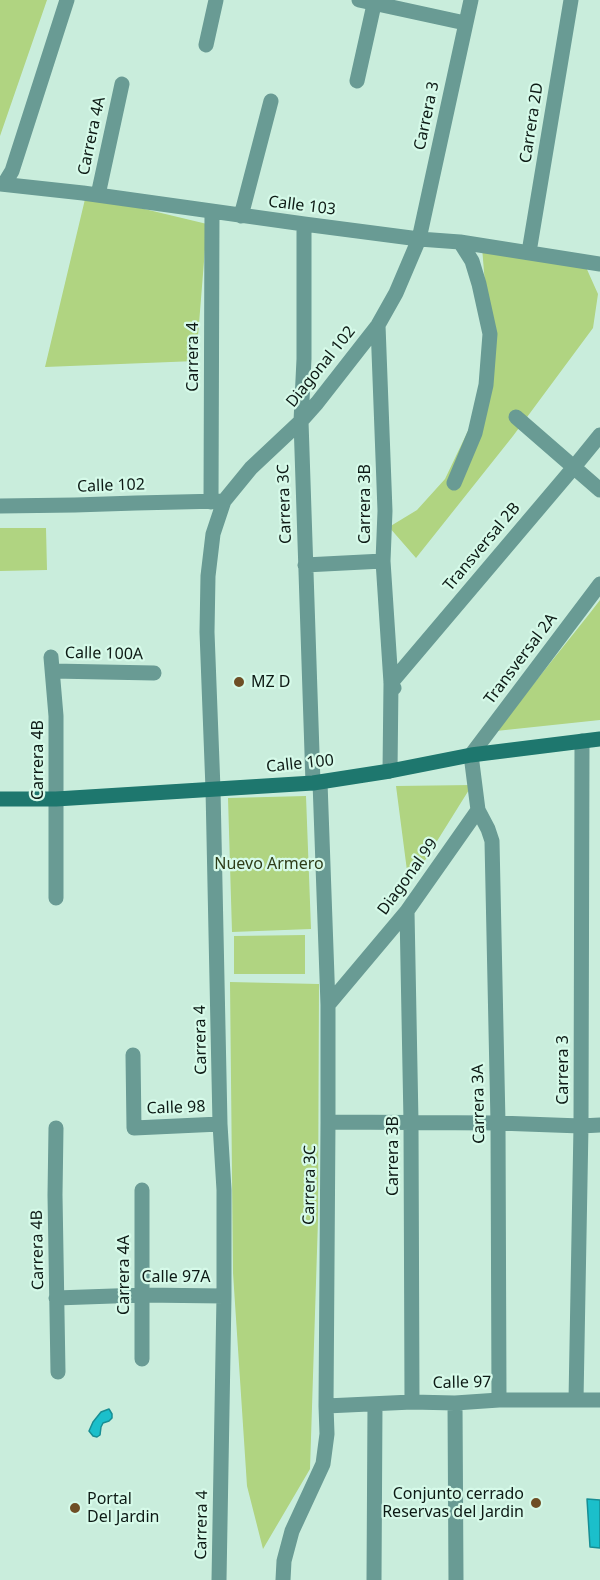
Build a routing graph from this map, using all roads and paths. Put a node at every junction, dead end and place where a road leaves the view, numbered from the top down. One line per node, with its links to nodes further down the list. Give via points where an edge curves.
1 (67, 0): 11 (street)
2 (216, 0): 7 (street)
3 (471, 0): 6 (street, Carrera 3)
4 (571, 0): 18 (street, Carrera 2D)
5 (369, 1): 6 (street); 8 (street)
6 (465, 23): 16 (street, Carrera 3)
7 (206, 45)
8 (357, 81)
9 (122, 84): 12 (street, Carrera 4A)
10 (271, 101): 14 (street)
11 (5, 180): 12 (street, Calle 103)
12 (98, 195): 13 (street, Calle 103)
13 (212, 212): 14 (street, Calle 103); 27 (street, Carrera 4)
14 (241, 216): 15 (street, Calle 103)
15 (304, 224): 16 (street, Calle 103); 22 (street, Carrera 3C)
16 (419, 239): 17 (street, Calle 103); 20 (street, Diagonal 102)
17 (460, 242): 18 (street, Calle 103); 25 (street, via 472,261 490,334 486,385 475,433)
18 (529, 252): 19 (street, Calle 103)
19 (600, 264)
20 (378, 326): 22 (street, Diagonal 102); 29 (street, Carrera 3B, via 385,511)
21 (516, 417): 24 (street)
22 (301, 421): 27 (street, Diagonal 102); 30 (street, Carrera 3C)
23 (600, 435): 24 (street, Transversal 2B)
24 (574, 467): 26 (street); 34 (street, Transversal 2B)
25 (454, 483)
26 (600, 490)
27 (218, 501): 28 (street, Calle 102); 40 (street, Carrera 4, via 208,576 207,632)
28 (0, 506)
29 (383, 561): 30 (street); 34 (street, Carrera 3B)
30 (305, 565): 39 (street, Carrera 3C)
31 (600, 584): 37 (street, Transversal 2A)
32 (52, 664): 33 (street, Calle 100A); 42 (street, Carrera 4B)
33 (154, 673)
34 (391, 683): 38 (street, Carrera 3B)
35 (600, 739): 36 (street, Calle 100)
36 (582, 741): 37 (street, Calle 100); 53 (street, Carrera 3)
37 (471, 755): 38 (street, Calle 100); 43 (street)
38 (394, 770): 39 (street, Calle 100)
39 (316, 782): 40 (street, Calle 100); 46 (street, Carrera 3C)
40 (213, 789): 42 (street, Calle 100); 51 (street, Carrera 4)
41 (0, 799): 42 (street, Calle 100)
42 (56, 799): 44 (street, Carrera 4B)
43 (478, 810): 45 (street, Diagonal 99); 50 (street, Carrera 3A, via 492,841)
44 (56, 898)
45 (407, 911): 46 (street, Diagonal 99); 49 (street, Carrera 3B)
46 (328, 1005): 48 (street, Carrera 3C)
47 (133, 1055): 51 (street, Calle 98, via 134,1128)
48 (328, 1122): 49 (street); 67 (street, Carrera 3C)
49 (411, 1122): 50 (street); 64 (street, Carrera 3B)
50 (498, 1123): 53 (street); 61 (street, Carrera 3A)
51 (220, 1124): 57 (street, Carrera 4)
52 (600, 1125): 53 (street)
53 (581, 1126): 62 (street, Carrera 3)
54 (56, 1128): 58 (street, Carrera 4B)
55 (142, 1190): 56 (street, Carrera 4A)
56 (142, 1295): 57 (street, Calle 97A); 58 (street, Calle 97A); 59 (street, Carrera 4A)
57 (224, 1296): 68 (street, Carrera 4)
58 (56, 1298): 60 (street, Carrera 4B)
59 (142, 1359)
60 (58, 1372)
61 (499, 1400): 62 (street, Calle 97); 65 (street, Calle 97)
62 (576, 1400): 63 (street, Calle 97)
63 (600, 1400)
64 (412, 1402): 65 (street, Calle 97); 66 (street, Calle 97)
65 (455, 1403): 71 (street)
66 (375, 1404): 67 (street, Calle 97); 70 (street)
67 (326, 1406): 69 (street, Carrera 3C, via 323,1464 292,1531)
68 (219, 1580)
69 (283, 1580)
70 (374, 1580)
71 (456, 1580)

